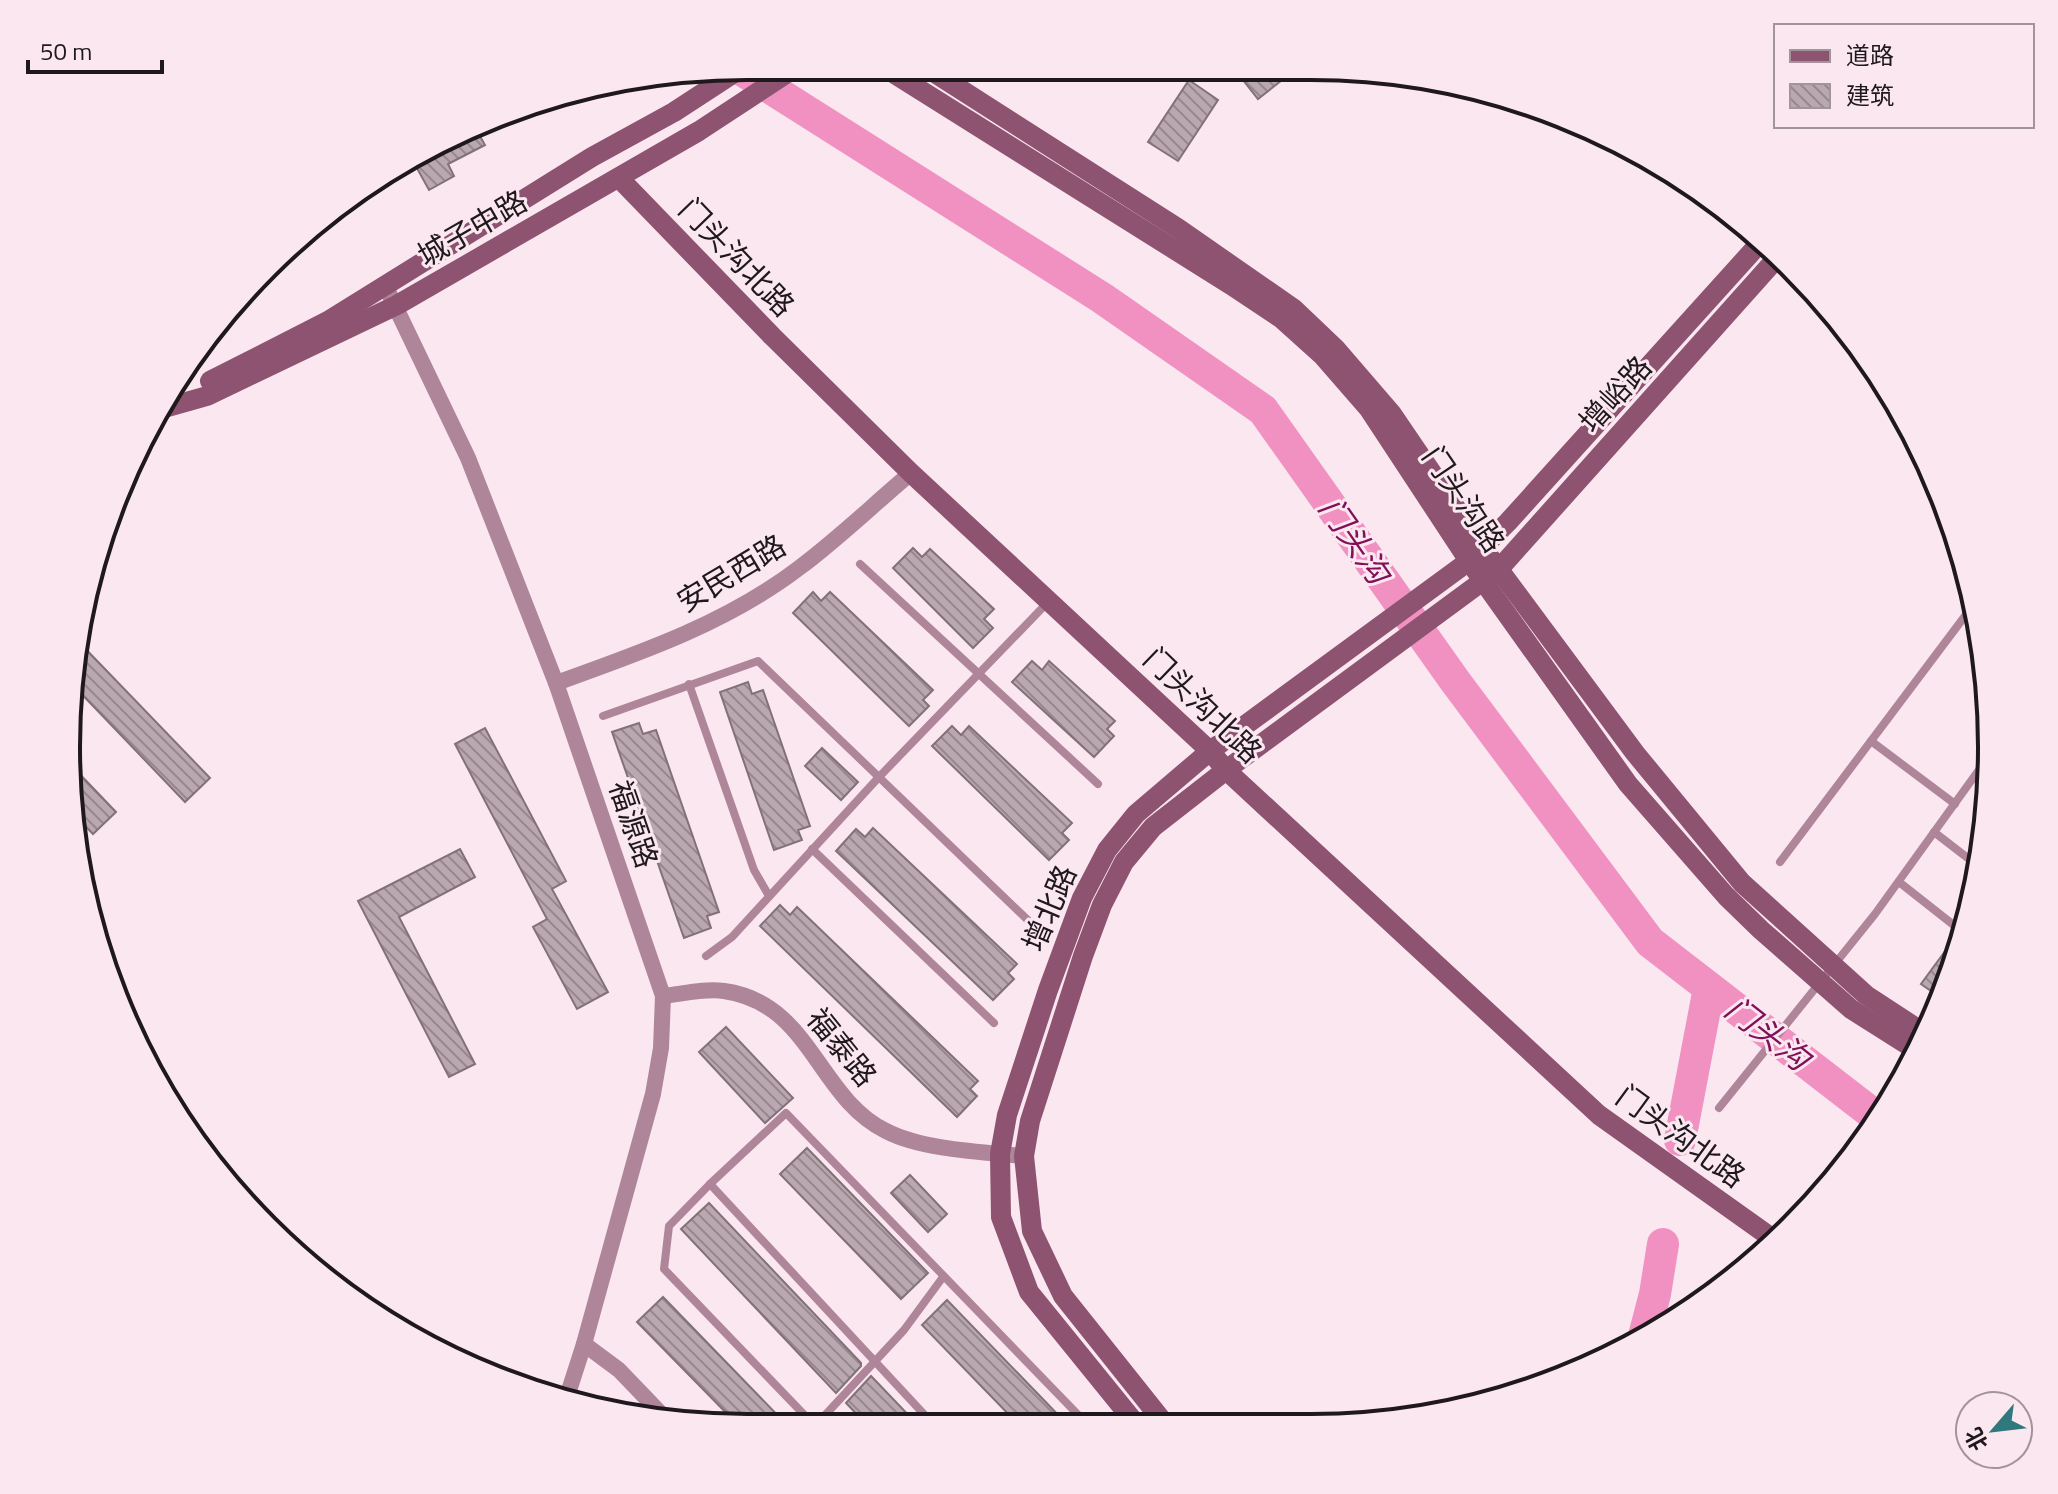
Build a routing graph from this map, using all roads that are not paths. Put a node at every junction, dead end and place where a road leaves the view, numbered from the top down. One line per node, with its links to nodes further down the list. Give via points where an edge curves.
1 (777, 80): 5 (street, 城子中路)
2 (904, 80): 13 (street, 门头沟路, via 1282,319 1369,409)
3 (946, 80): 13 (street, 门头沟路, via 1294,309 1392,414)
4 (722, 81): 8 (street, 城子中路)
5 (619, 178): 9 (street, 城子中路); 12 (street, 门头沟北路)
6 (1754, 249): 13 (street, 增峪路)
7 (1771, 264): 15 (street, 增峪路)
8 (385, 285): 9 (street, 福源路); 10 (street, 城子中路, via 328,321)
9 (397, 305): 11 (street, 城子中路, via 207,396); 19 (street, 福源路, via 468,458)
10 (184, 389)
11 (174, 405)
12 (911, 473): 16 (street, 门头沟北路); 19 (street, 安民西路, via 798,569 727,614 645,652)
13 (1476, 554): 15 (street, 门头沟路); 23 (street, 增北路)
14 (860, 564): 18 (lane)
15 (1491, 575): 24 (street, 增北路); 38 (street, 门头沟路)
16 (1049, 601): 18 (lane); 23 (street, 门头沟北路)
17 (1965, 616): 22 (lane)
18 (978, 673): 26 (lane); 27 (lane)
19 (556, 683): 39 (street, 福源路)
20 (689, 684): 21 (lane); 26 (lane, via 758,661); 34 (lane, via 754,870)
21 (603, 716)
22 (1871, 741): 28 (lane); 32 (lane)
23 (1210, 751): 24 (street, 门头沟北路); 44 (street, 增北路, via 1136,814 1107,850 1082,898 1048,990 1007,1115)
24 (1226, 770): 45 (street, 增北路, via 1153,827 1124,862 1083,956 1030,1121); 47 (street, 门头沟北路, via 1599,1115)
25 (1977, 774): 28 (lane)
26 (879, 777): 30 (lane); 36 (lane)
27 (1098, 784)
28 (1955, 804): 29 (lane)
29 (1934, 832): 31 (lane); 33 (lane)
30 (812, 849): 34 (lane); 40 (lane)
31 (1968, 858)
32 (1780, 862)
33 (1899, 882): 35 (lane); 38 (lane)
34 (769, 896): 37 (lane, via 732,937)
35 (1954, 925)
36 (1035, 927)
37 (706, 956)
38 (1824, 979): 41 (street, 门头沟路, via 1866,995); 42 (street, 门头沟路, via 1851,1009); 43 (lane)
39 (663, 996): 44 (street, 福泰路, via 722,990 762,1001 794,1028 852,1107 886,1131); 49 (street, 福源路, via 653,1094)
40 (994, 1023)
41 (1916, 1027)
42 (1908, 1045)
43 (1719, 1108)
44 (1000, 1154): 45 (street, 福泰路); 57 (street, 增北路, via 1001,1217 1029,1292)
45 (1024, 1156): 58 (street, 增北路, via 1032,1231 1063,1296)
46 (710, 1184): 48 (lane, via 786,1113); 50 (lane); 53 (lane, via 669,1226 664,1269)
47 (1766, 1234)
48 (943, 1277): 50 (lane); 56 (lane)
49 (584, 1344): 51 (street, 福源路); 52 (street)
50 (873, 1361): 54 (lane); 55 (lane)
51 (569, 1390)
52 (655, 1407)
53 (803, 1414)
54 (826, 1414)
55 (924, 1414)
56 (1077, 1414)
57 (1128, 1414)
58 (1157, 1414)

